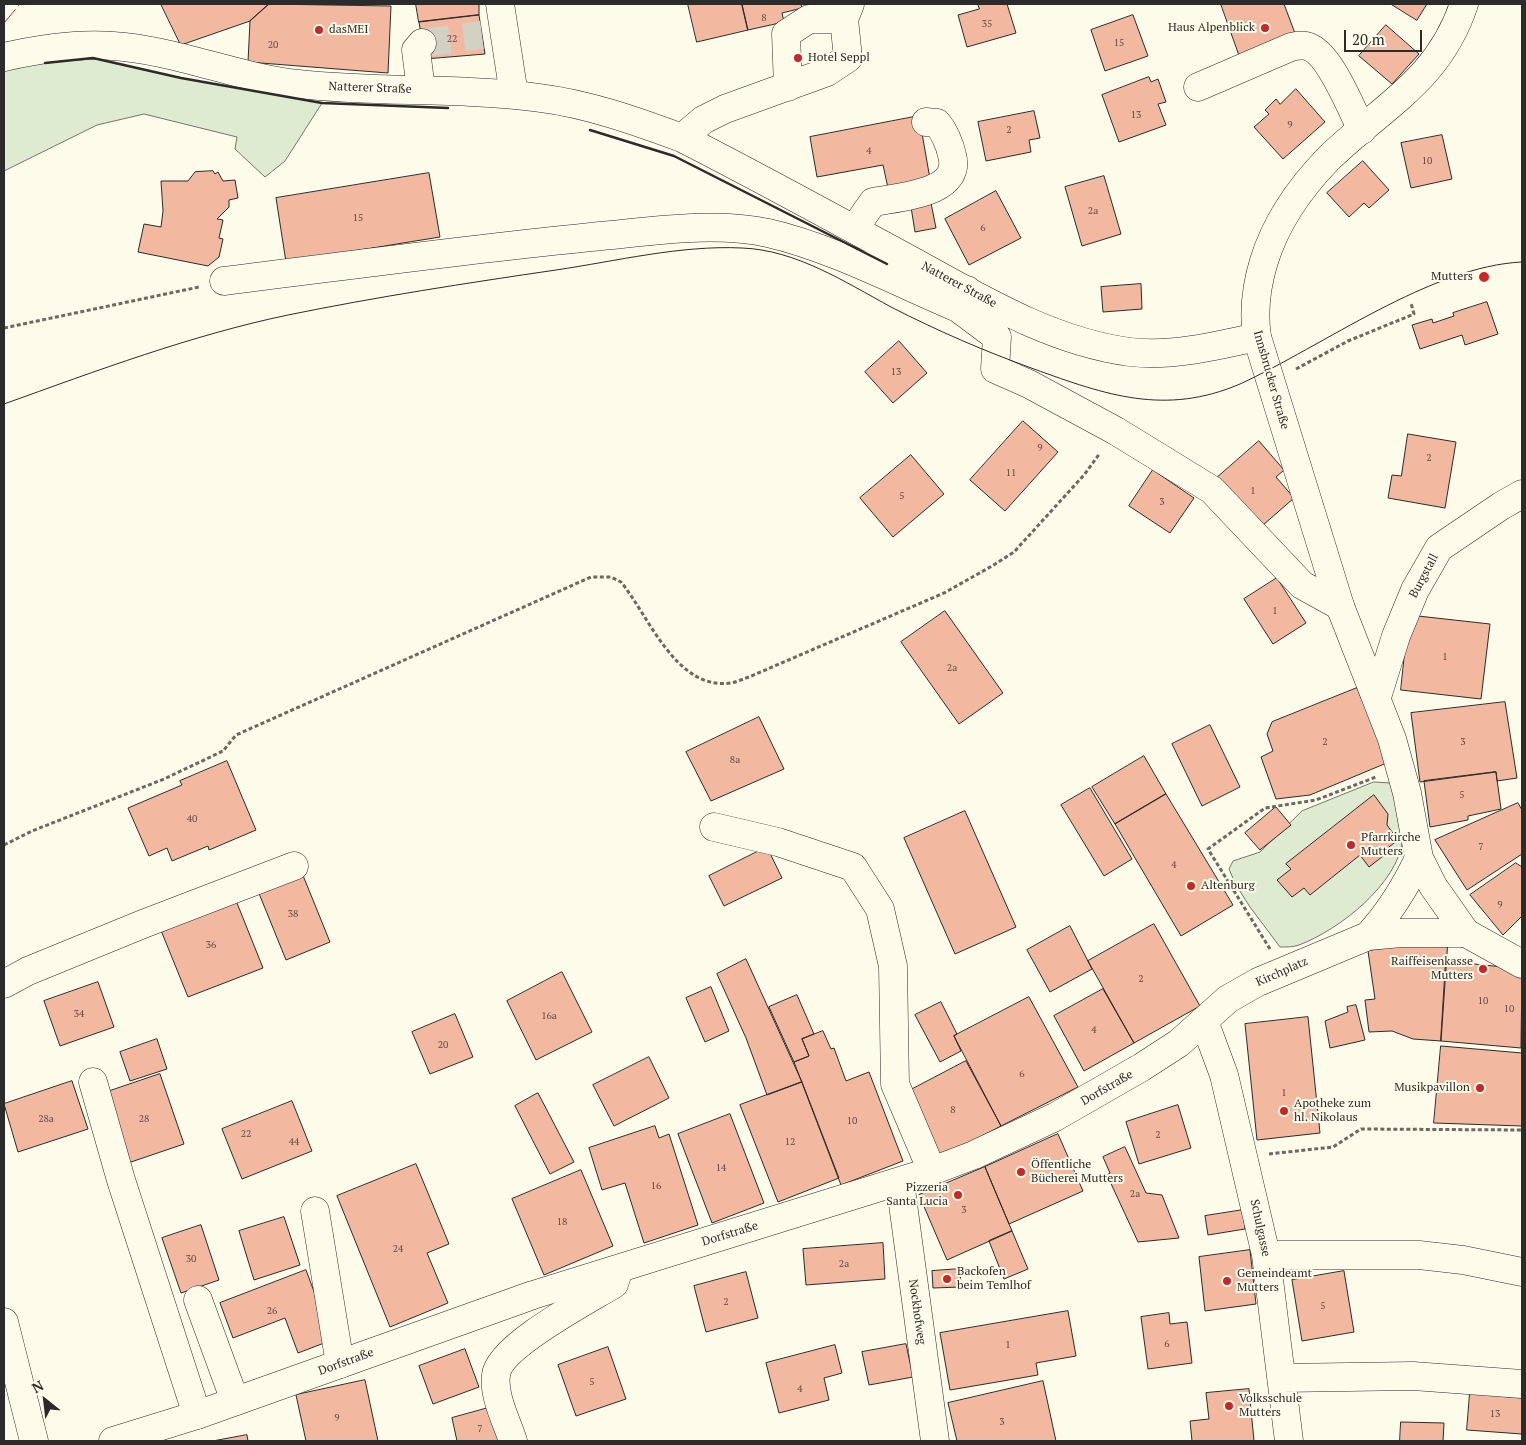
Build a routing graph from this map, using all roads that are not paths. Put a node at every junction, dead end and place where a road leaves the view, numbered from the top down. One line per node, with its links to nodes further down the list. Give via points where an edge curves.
1 (500, 4): 10 (main road)
2 (1464, 4): 12 (main road, Innsbrucker Straße, via 1449,39 1424,75)
3 (847, 11): 7 (main road, via 855,55 827,72); 7 (main road, via 809,19 786,34)
4 (482, 34): 10 (main road, via 489,35)
5 (422, 44): 9 (main road, via 416,50)
6 (4, 57): 9 (main road, Natterer Straße, via 56,48 112,46 139,49 296,84)
7 (788, 87): 13 (main road, via 725,109 703,120)
8 (1198, 87): 12 (main road, via 1291,47 1307,46 1318,52 1329,66)
9 (422, 90): 10 (main road, Natterer Straße)
10 (506, 95): 13 (main road, Natterer Straße, via 540,98 598,110)
11 (926, 122): 14 (main road, via 940,127 951,150 953,170 948,178 935,189 873,202)
12 (1362, 130): 17 (main road, Innsbrucker Straße, via 1310,178 1278,224 1255,297)
13 (682, 138): 14 (main road, Natterer Straße)
14 (854, 229): 16 (main road, Natterer Straße)
15 (224, 281): 16 (main road, via 514,244 723,228 767,233 807,244)
16 (962, 299): 17 (main road, Natterer Straße, via 1075,341 1131,352 1192,350); 19 (main road, via 997,337 995,369 1116,432 1212,490 1302,585)
17 (1257, 336): 19 (main road, Innsbrucker Straße)
18 (1522, 494): 20 (main road, Burgstall, via 1439,548 1396,636)
19 (1340, 606): 20 (main road, Innsbrucker Straße)
20 (1377, 697): 22 (main road, Kirchplatz, via 1400,767)
21 (714, 827): 30 (main road, via 778,842 853,867 875,901 880,909 893,966 896,1084)
22 (1419, 858): 24 (main road, Kirchplatz); 25 (main road, Kirchplatz, via 1390,912)
23 (294, 866): 27 (main road, via 143,924)
24 (1466, 933): 25 (main road, Kirchplatz); 26 (main road, Kirchplatz)
25 (1368, 936): 28 (main road, Kirchplatz, via 1240,992)
26 (1522, 964)
27 (4, 984)
28 (1204, 1022): 30 (main road, Dorfstraße, via 1163,1054 1055,1117); 33 (main road, Schulgasse, via 1224,1075)
29 (93, 1082): 42 (main road)
30 (932, 1171): 31 (main road, Dorfstraße)
31 (900, 1182): 34 (main road, Dorfstraße); 46 (main road, Nockhofweg)
32 (315, 1211): 38 (main road)
33 (1266, 1254): 35 (main road, via 1419,1255); 39 (main road, Schulgasse)
34 (619, 1269): 38 (main road, Dorfstraße); 45 (main road, via 614,1284 525,1340 498,1366 496,1384)
35 (1522, 1272)
36 (198, 1300): 41 (main road)
37 (4, 1322): 43 (main road)
38 (340, 1364): 41 (main road, Dorfstraße)
39 (1282, 1378): 40 (main road, via 1413,1376); 47 (main road, Schulgasse)
40 (1522, 1384)
41 (235, 1401): 42 (main road, Dorfstraße)
42 (197, 1415): 44 (main road, Dorfstraße)
43 (34, 1441)
44 (113, 1441)
45 (513, 1441)
46 (935, 1441)
47 (1289, 1441)

